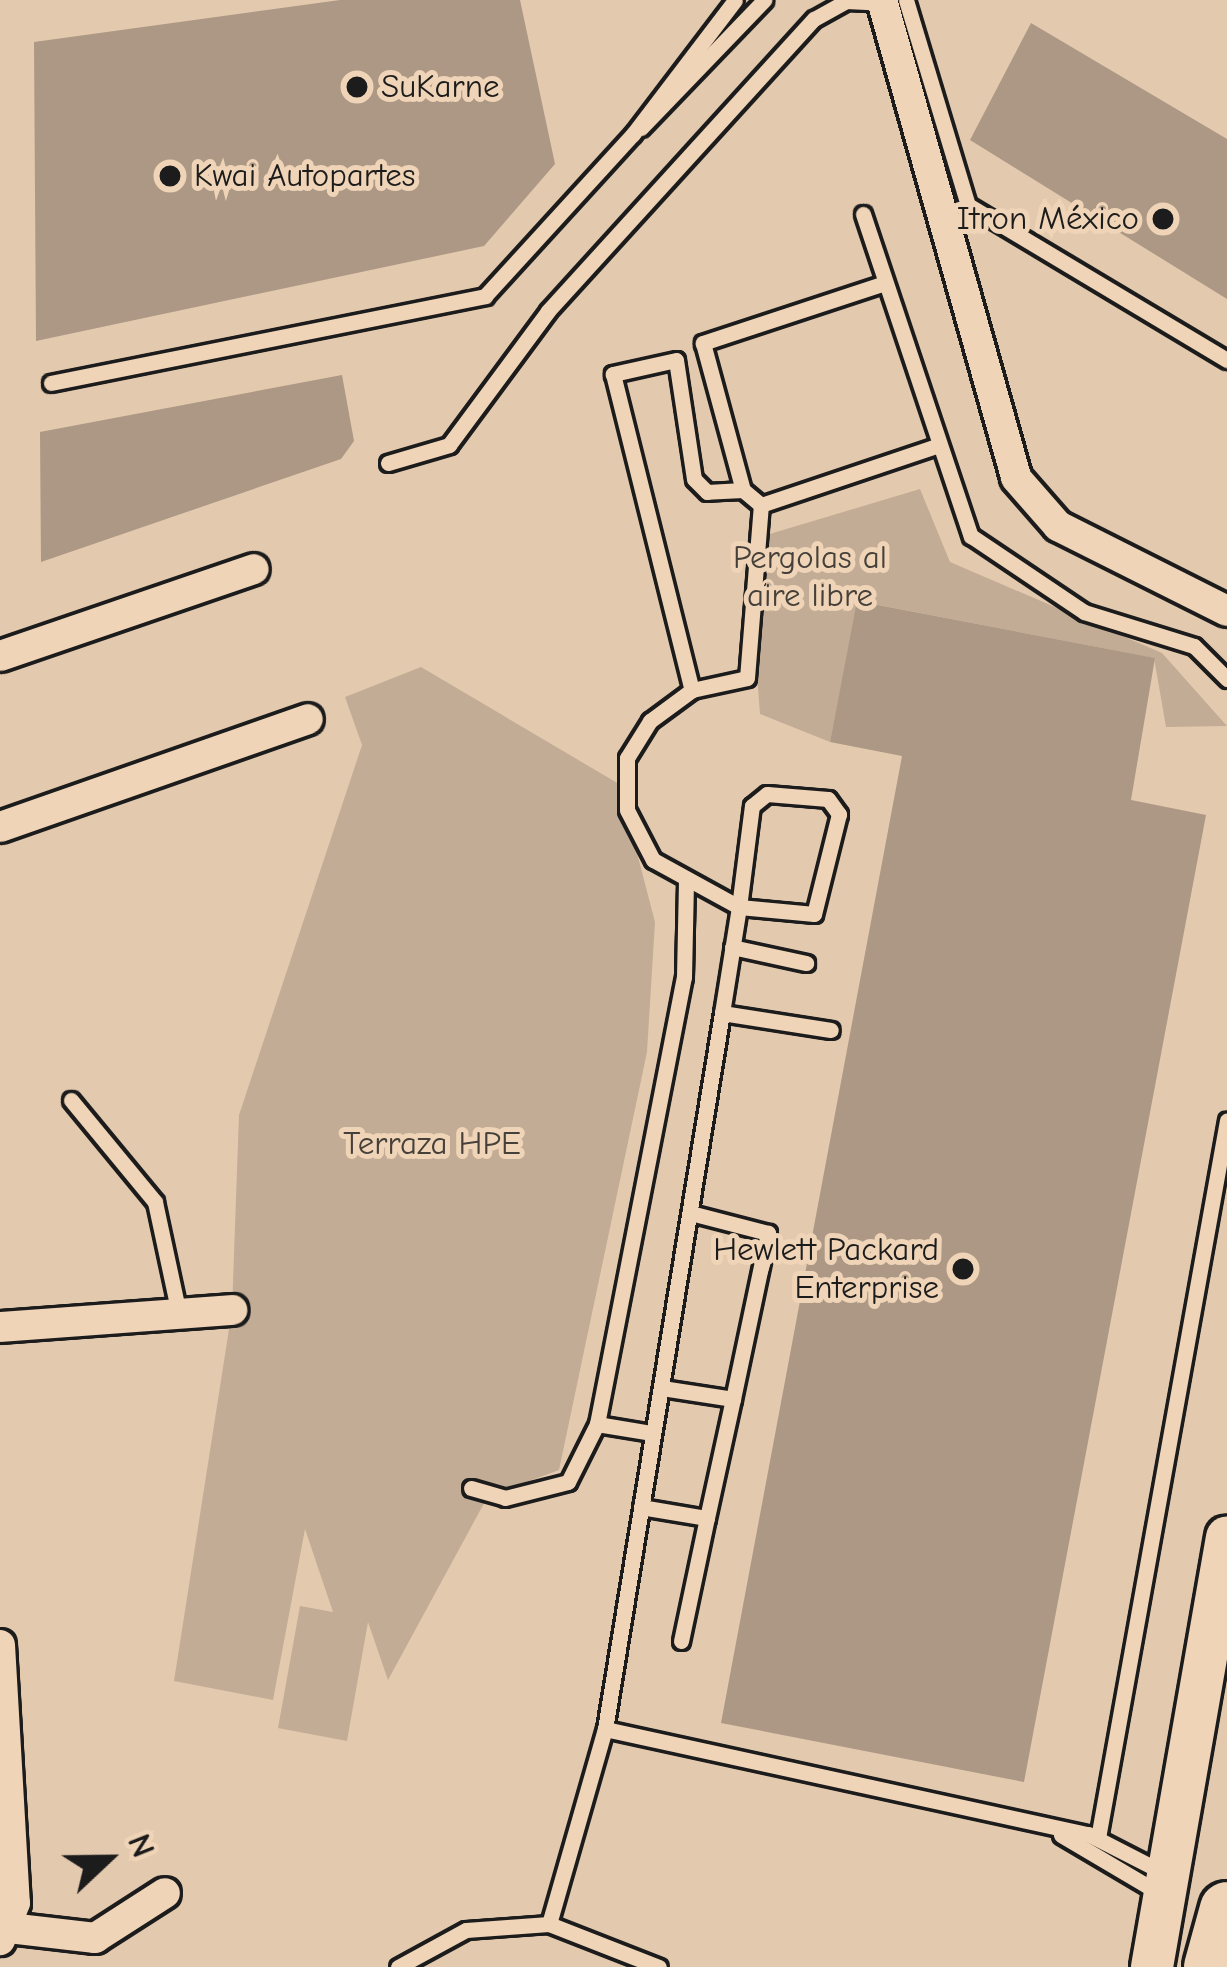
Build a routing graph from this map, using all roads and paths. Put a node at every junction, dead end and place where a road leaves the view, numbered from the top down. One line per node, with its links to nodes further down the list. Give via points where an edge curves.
1 (735, 0): 4 (lane)
2 (764, 0): 4 (lane)
3 (890, 1): 7 (lane, via 968,205); 10 (lane, via 846,1 814,20 548,311 449,445); 14 (street, via 1016,478 1058,526)
4 (633, 134): 8 (lane, via 485,296)
5 (863, 214): 6 (lane)
6 (885, 283): 9 (lane); 11 (lane, via 703,343)
7 (1227, 360)
8 (51, 383)
9 (936, 446): 12 (lane); 16 (lane, via 978,542 1084,612 1194,646)
10 (388, 463)
11 (743, 490): 12 (lane); 17 (lane, via 707,492 694,479 676,360 613,374)
12 (761, 505): 17 (lane, via 747,678)
13 (254, 569): 15 (street)
14 (1227, 611)
15 (0, 656)
16 (1227, 679)
17 (692, 690): 20 (lane, via 636,738 625,784 644,848)
18 (308, 719): 19 (street)
19 (0, 827)
20 (686, 879): 21 (lane); 34 (lane, via 684,977)
21 (739, 907): 21 (lane, via 756,798 837,804 817,913); 22 (lane)
22 (732, 947): 23 (lane); 24 (lane)
23 (806, 963)
24 (722, 1013): 25 (lane); 28 (lane)
25 (831, 1030)
26 (71, 1100): 30 (lane, via 155,1202)
27 (1227, 1120): 44 (lane)
28 (690, 1213): 32 (lane); 33 (lane, via 760,1222 768,1233)
29 (232, 1310): 30 (street)
30 (179, 1314): 31 (street)
31 (0, 1327)
32 (662, 1388): 33 (lane); 35 (lane)
33 (733, 1399): 38 (lane)
34 (597, 1424): 35 (lane); 36 (lane, via 568,1482 505,1498)
35 (652, 1433): 37 (lane)
36 (472, 1488)
37 (641, 1507): 38 (lane); 42 (lane)
38 (707, 1518): 40 (lane)
39 (1227, 1537): 46 (street)
40 (682, 1641)
41 (0, 1645): 45 (street)
42 (605, 1729): 43 (lane); 49 (lane)
43 (1053, 1830): 44 (lane); 46 (lane)
44 (1098, 1838): 46 (lane)
45 (6, 1859): 50 (street)
46 (1166, 1886): 52 (street)
47 (165, 1893): 50 (street, via 95,1938)
48 (1227, 1909): 55 (highway)
49 (549, 1924): 51 (lane); 53 (lane, via 466,1930)
50 (4, 1934)
51 (620, 1958): 54 (lane)
52 (1150, 1965)
53 (398, 1967)
54 (659, 1967)
55 (1211, 1967)

